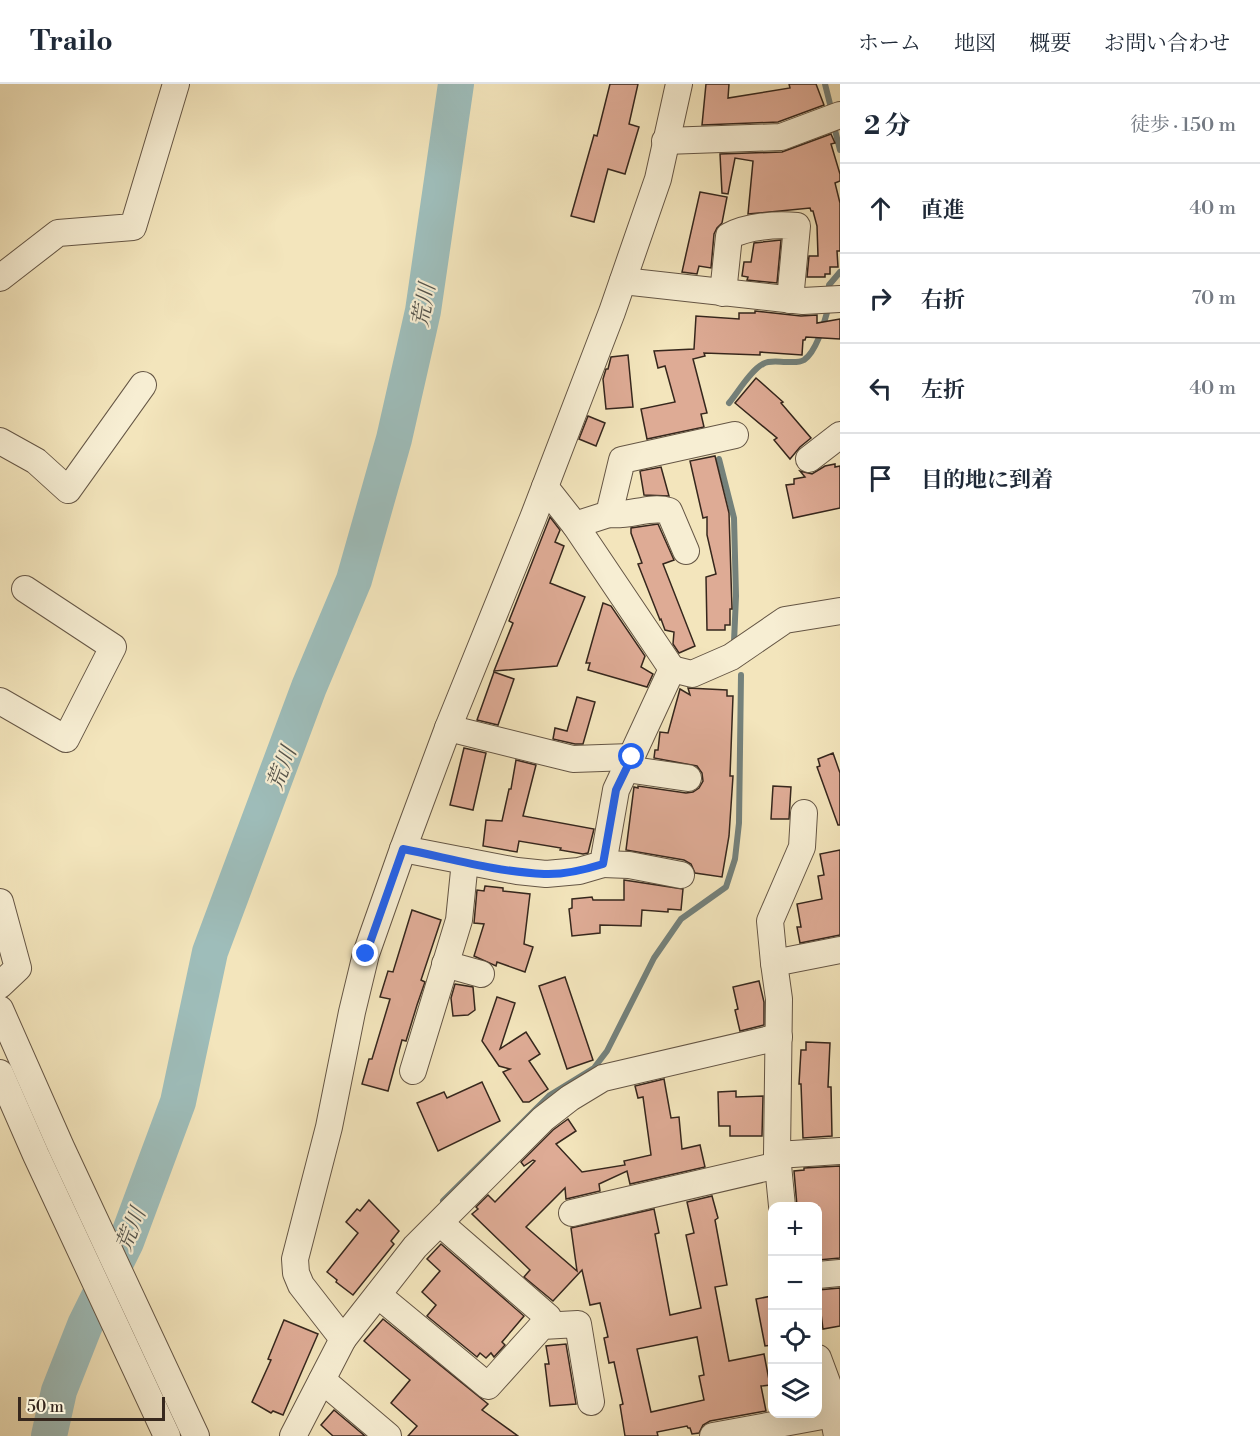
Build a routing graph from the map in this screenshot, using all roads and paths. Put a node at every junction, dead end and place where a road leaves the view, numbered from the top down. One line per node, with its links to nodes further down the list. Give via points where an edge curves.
1 (176, 84): 5 (street, via 133,227 58,233)
2 (679, 84): 4 (street)
3 (840, 115): 4 (street, via 781,137)
4 (665, 141): 6 (street, via 658,180)
5 (0, 278)
6 (622, 281): 7 (street); 15 (street)
7 (723, 292): 9 (street); 9 (street, via 729,236 741,230 797,226)
8 (840, 299): 9 (street)
9 (790, 300)
10 (143, 385): 13 (street, via 68,490 36,461)
11 (735, 435): 16 (street, via 622,460)
12 (840, 435): 14 (street)
13 (0, 441)
14 (809, 459)
15 (545, 487): 17 (street); 23 (street)
16 (609, 514): 17 (street); 18 (street, via 621,516 661,508 669,511)
17 (575, 525): 21 (street)
18 (686, 551)
19 (25, 590): 22 (street, via 113,647 66,739)
20 (840, 611): 21 (street, via 785,620 731,657 692,674)
21 (672, 669): 24 (street)
22 (0, 701)
23 (448, 728): 24 (street, via 573,759); 27 (street)
24 (629, 763): 25 (street); 29 (street, via 616,790)
25 (688, 778)
26 (804, 813): 33 (street, via 802,847 770,921)
27 (403, 849): 28 (street); 50 (street, via 366,954 329,1127 295,1259 302,1285)
28 (465, 861): 29 (street, via 546,874); 34 (street, via 459,920)
29 (603, 864): 30 (street)
30 (681, 875)
31 (0, 902): 36 (street, via 18,968)
32 (840, 950): 33 (street)
33 (774, 963): 38 (street)
34 (445, 964): 35 (street); 39 (street)
35 (481, 974)
36 (0, 985)
37 (0, 1009): 57 (street)
38 (779, 1037): 42 (street); 45 (street, via 595,1082 543,1119)
39 (413, 1071)
40 (0, 1073): 56 (street)
41 (840, 1151): 42 (street)
42 (778, 1160): 43 (street); 44 (street)
43 (782, 1202)
44 (572, 1213)
45 (440, 1223): 48 (street); 49 (street, via 548,1317)
46 (840, 1273): 47 (street)
47 (822, 1275)
48 (378, 1295): 49 (street, via 489,1386); 50 (street)
49 (542, 1326): 54 (street, via 578,1324)
50 (343, 1339): 52 (street)
51 (822, 1364): 53 (street)
52 (322, 1380): 58 (street); 59 (street)
53 (834, 1384): 55 (street)
54 (591, 1402)
55 (835, 1425): 60 (street)
56 (167, 1436)
57 (196, 1436)
58 (293, 1436)
59 (388, 1436)
60 (713, 1436)

